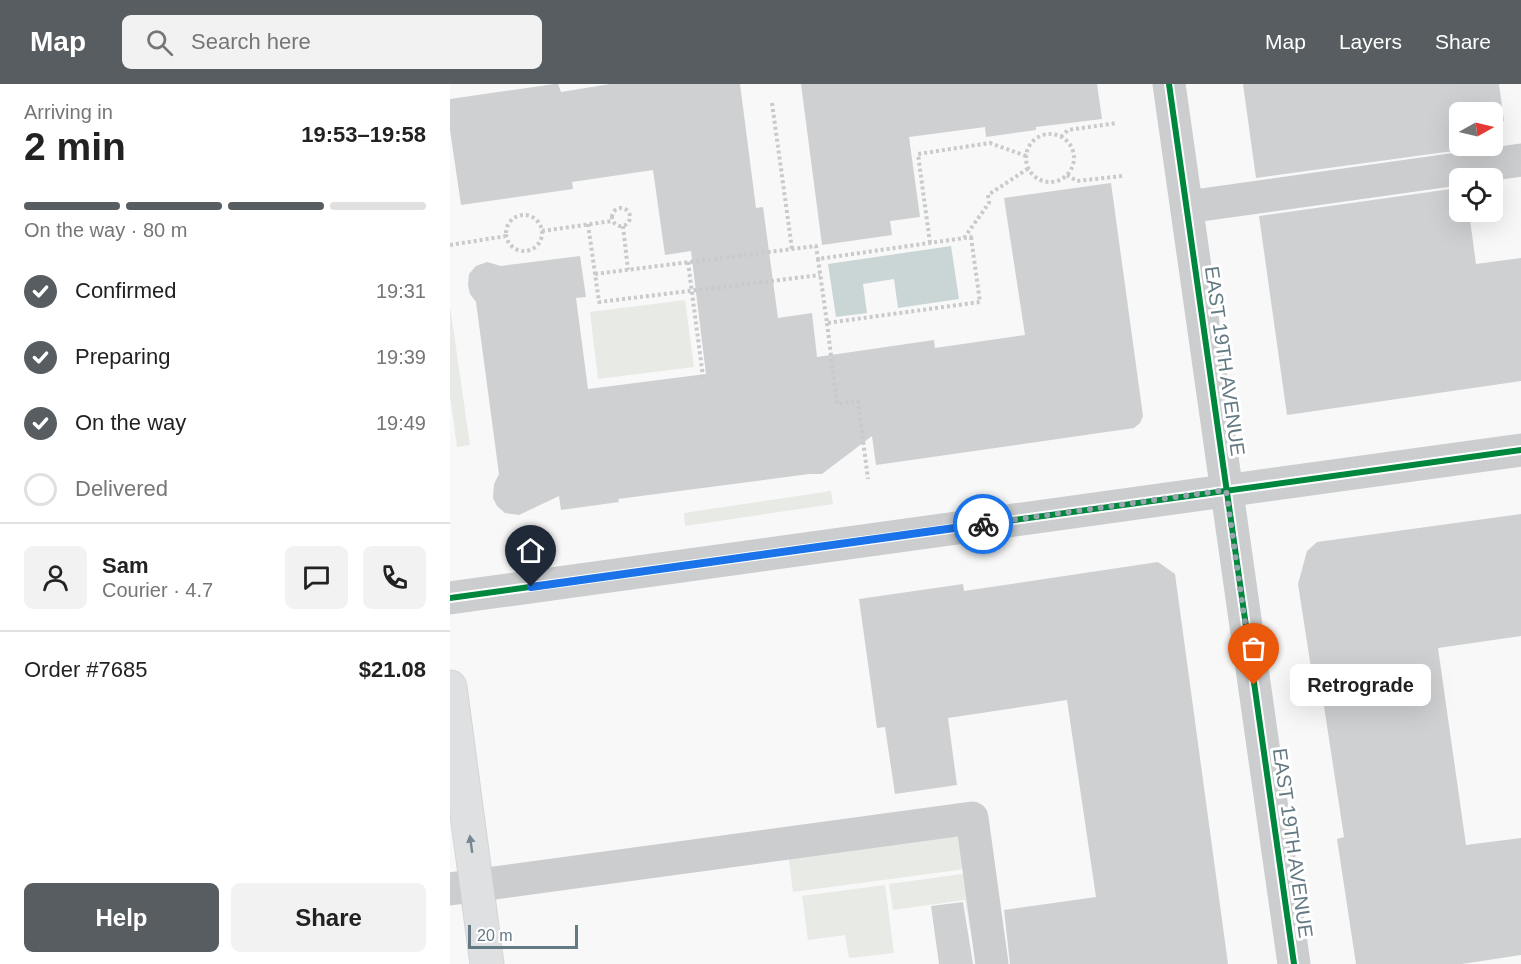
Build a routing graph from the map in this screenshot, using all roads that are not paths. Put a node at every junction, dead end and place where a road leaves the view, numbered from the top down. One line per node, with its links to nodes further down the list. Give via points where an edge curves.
1 (1169, 84): 3 (street, EAST 19TH AVENUE)
2 (1521, 160): 3 (street)
3 (1187, 207): 5 (street, EAST 19TH AVENUE)
4 (1521, 450): 5 (street)
5 (1226, 490): 6 (street); 11 (street, EAST 19TH AVENUE)
6 (450, 598)
7 (450, 687): 8 (main road, one-way to 7)
8 (463, 887): 9 (main road); 10 (street, via 972,818)
9 (487, 964)
10 (992, 964)
11 (1294, 964)

